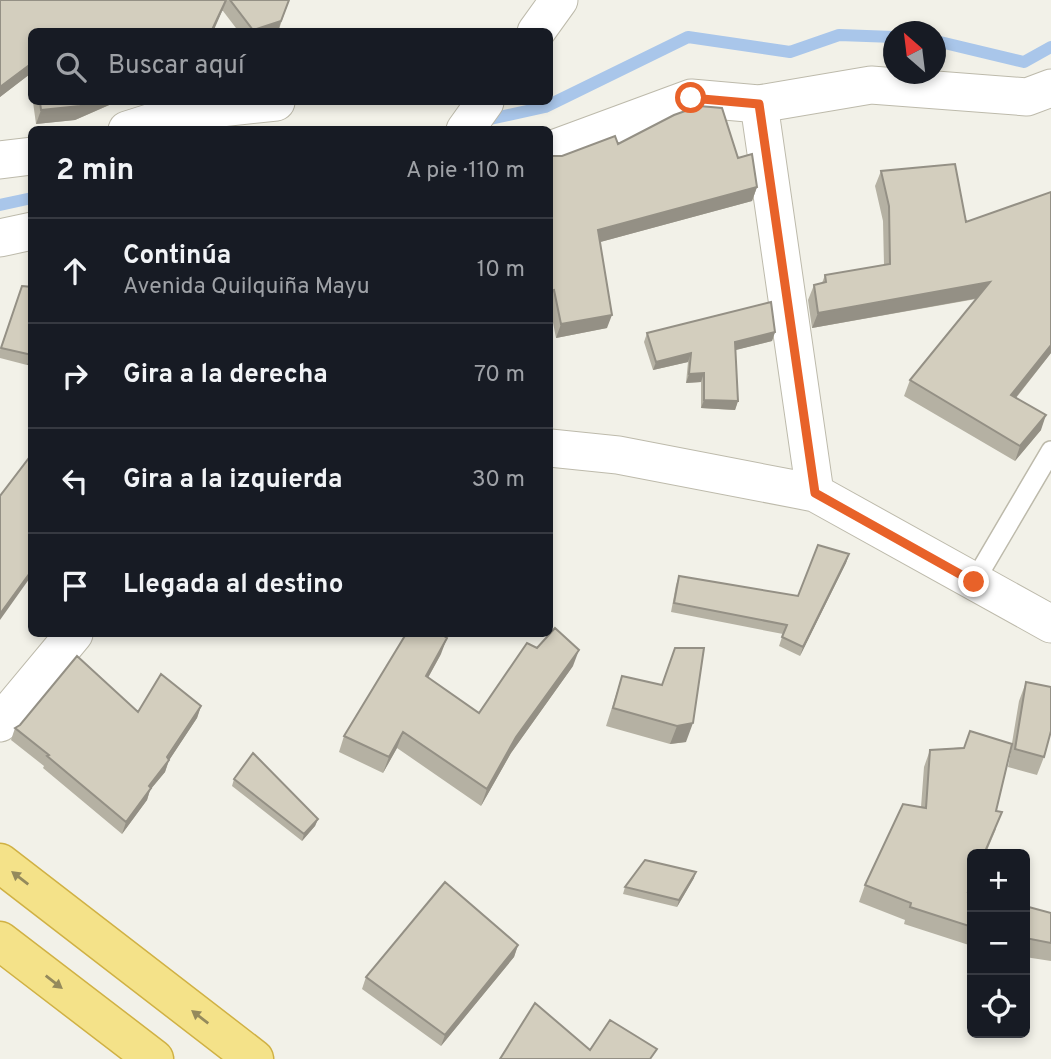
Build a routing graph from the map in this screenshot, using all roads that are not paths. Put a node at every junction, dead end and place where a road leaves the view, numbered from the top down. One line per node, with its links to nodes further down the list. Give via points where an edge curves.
1 (559, 0): 2 (street)
2 (540, 28)
3 (1051, 88): 4 (street, via 1027,97 871,85)
4 (759, 104): 9 (street, via 691,98); 16 (street)
5 (248, 105): 7 (street, via 184,112)
6 (483, 105): 8 (street)
7 (140, 126)
8 (468, 126)
9 (553, 149)
10 (28, 156): 11 (street)
11 (0, 160)
12 (28, 232): 13 (street)
13 (0, 238)
14 (553, 448): 16 (street, via 618,455)
15 (1051, 451): 17 (lane)
16 (815, 493): 17 (street)
17 (974, 582): 18 (street)
18 (1051, 624)
19 (72, 637): 20 (street)
20 (0, 723)
21 (0, 863): 24 (highway, one-way to 21)
22 (0, 940): 23 (highway, one-way to 23)
23 (154, 1059)
24 (254, 1059)

